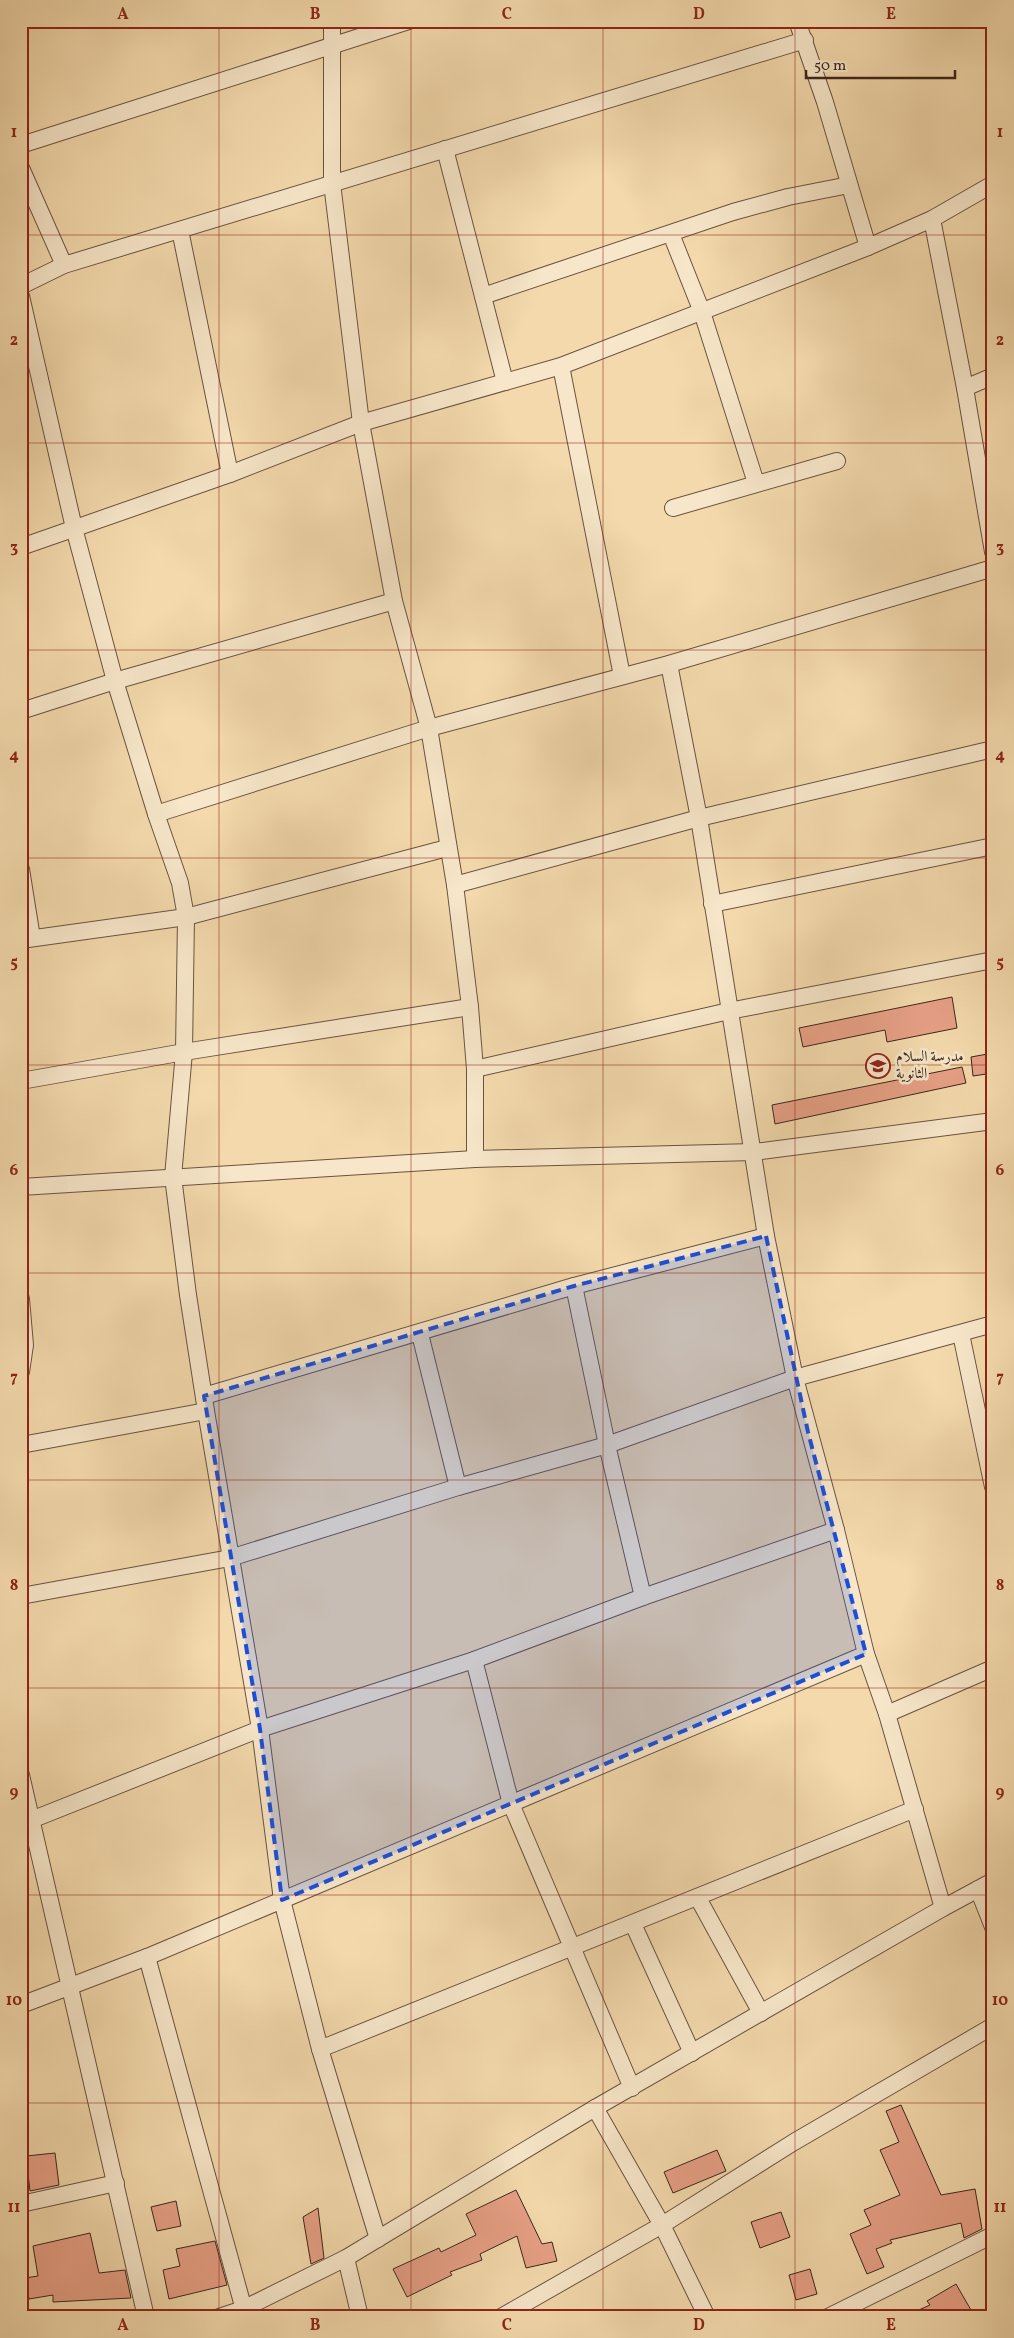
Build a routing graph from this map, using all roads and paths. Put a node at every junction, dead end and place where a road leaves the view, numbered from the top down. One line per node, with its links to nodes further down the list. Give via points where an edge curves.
1 (332, 21): 5 (street)
2 (409, 21): 5 (street)
3 (801, 22): 4 (street)
4 (804, 40): 7 (street); 11 (street)
5 (333, 45): 6 (street); 9 (street)
6 (21, 146)
7 (444, 149): 9 (street); 19 (street)
8 (21, 168): 16 (street)
9 (332, 182): 13 (street); 25 (street)
10 (993, 184): 12 (street)
11 (848, 185): 14 (street, via 733,212); 15 (street)
12 (932, 219): 15 (street); 24 (street)
13 (180, 230): 16 (street); 27 (street)
14 (671, 234): 19 (street); 20 (street)
15 (868, 247): 20 (street)
16 (64, 265): 17 (street)
17 (21, 286)
18 (21, 296): 30 (street)
19 (483, 296): 23 (street)
20 (702, 312): 21 (street); 28 (street)
21 (561, 366): 23 (street); 36 (street)
22 (993, 376): 24 (street)
23 (505, 382): 25 (street)
24 (965, 388): 32 (street)
25 (361, 424): 27 (street); 34 (street)
26 (837, 461): 28 (street)
27 (230, 474): 30 (street)
28 (756, 483): 29 (street)
29 (674, 508)
30 (74, 528): 31 (street); 37 (street)
31 (21, 548)
32 (993, 552)
33 (993, 568): 35 (street)
34 (394, 601): 37 (street); 39 (street)
35 (669, 664): 36 (street); 42 (street)
36 (622, 676): 39 (street)
37 (115, 681): 38 (street); 41 (street)
38 (21, 711)
39 (428, 728): 41 (street); 44 (street)
40 (993, 749): 42 (street)
41 (156, 814): 48 (street, via 180,883)
42 (699, 818): 46 (street); 47 (street)
43 (993, 846): 47 (street)
44 (447, 848): 46 (street); 48 (street)
45 (21, 869): 49 (street)
46 (455, 885): 51 (street)
47 (712, 904): 52 (street)
48 (186, 916): 49 (street); 53 (street)
49 (27, 939)
50 (993, 960): 52 (street)
51 (470, 1007): 53 (street); 54 (street)
52 (729, 1011): 54 (street); 57 (street)
53 (184, 1052): 55 (street); 59 (street)
54 (475, 1069): 58 (street)
55 (21, 1081)
56 (993, 1121): 57 (street)
57 (754, 1152): 58 (street); 61 (street)
58 (475, 1159): 59 (street)
59 (173, 1177): 60 (street); 69 (street)
60 (21, 1188)
61 (766, 1236): 62 (street); 68 (street)
62 (574, 1286): 65 (street); 71 (street)
63 (21, 1299): 67 (street, via 25,1345)
64 (993, 1324): 66 (street)
65 (420, 1334): 69 (street); 72 (street)
66 (962, 1334): 68 (street); 73 (street)
67 (21, 1372)
68 (795, 1378): 71 (street); 74 (street)
69 (205, 1403): 70 (street); 75 (street)
70 (21, 1445)
71 (607, 1445): 72 (street); 77 (street)
72 (458, 1487): 75 (street)
73 (993, 1487)
74 (836, 1530): 77 (street); 78 (street)
75 (230, 1558): 76 (street); 82 (street)
76 (21, 1596)
77 (643, 1596): 79 (street)
78 (866, 1654): 81 (street); 84 (street)
79 (474, 1660): 82 (street); 84 (street)
80 (993, 1668): 81 (street)
81 (886, 1714): 85 (street)
82 (260, 1729): 86 (street); 90 (street)
83 (21, 1775): 86 (street)
84 (512, 1804): 90 (street); 94 (street)
85 (915, 1809): 89 (street); 91 (street)
86 (26, 1822): 96 (street)
87 (993, 1881): 88 (street)
88 (978, 1889): 91 (street); 93 (street)
89 (698, 1898): 92 (street); 98 (street)
90 (282, 1900): 95 (street); 100 (street)
91 (943, 1908): 98 (street)
92 (633, 1924): 94 (street); 101 (street)
93 (993, 1927)
94 (572, 1948): 100 (street); 102 (street)
95 (147, 1957): 96 (street); 110 (street)
96 (71, 1987): 97 (street); 104 (street, via 82,2049)
97 (21, 2006)
98 (761, 2012): 101 (street)
99 (993, 2026): 106 (street, via 794,2142)
100 (320, 2049): 108 (street)
101 (692, 2053): 102 (street)
102 (632, 2088): 103 (street)
103 (595, 2108): 106 (street); 108 (street)
104 (116, 2183): 105 (street); 111 (street)
105 (21, 2204)
106 (662, 2225): 114 (street); 115 (street)
107 (993, 2235): 116 (street)
108 (378, 2239): 109 (street)
109 (346, 2258): 110 (street); 113 (street)
110 (244, 2313): 112 (street)
111 (146, 2317)
112 (219, 2317)
113 (360, 2317)
114 (501, 2317)
115 (707, 2317)
116 (828, 2317)

